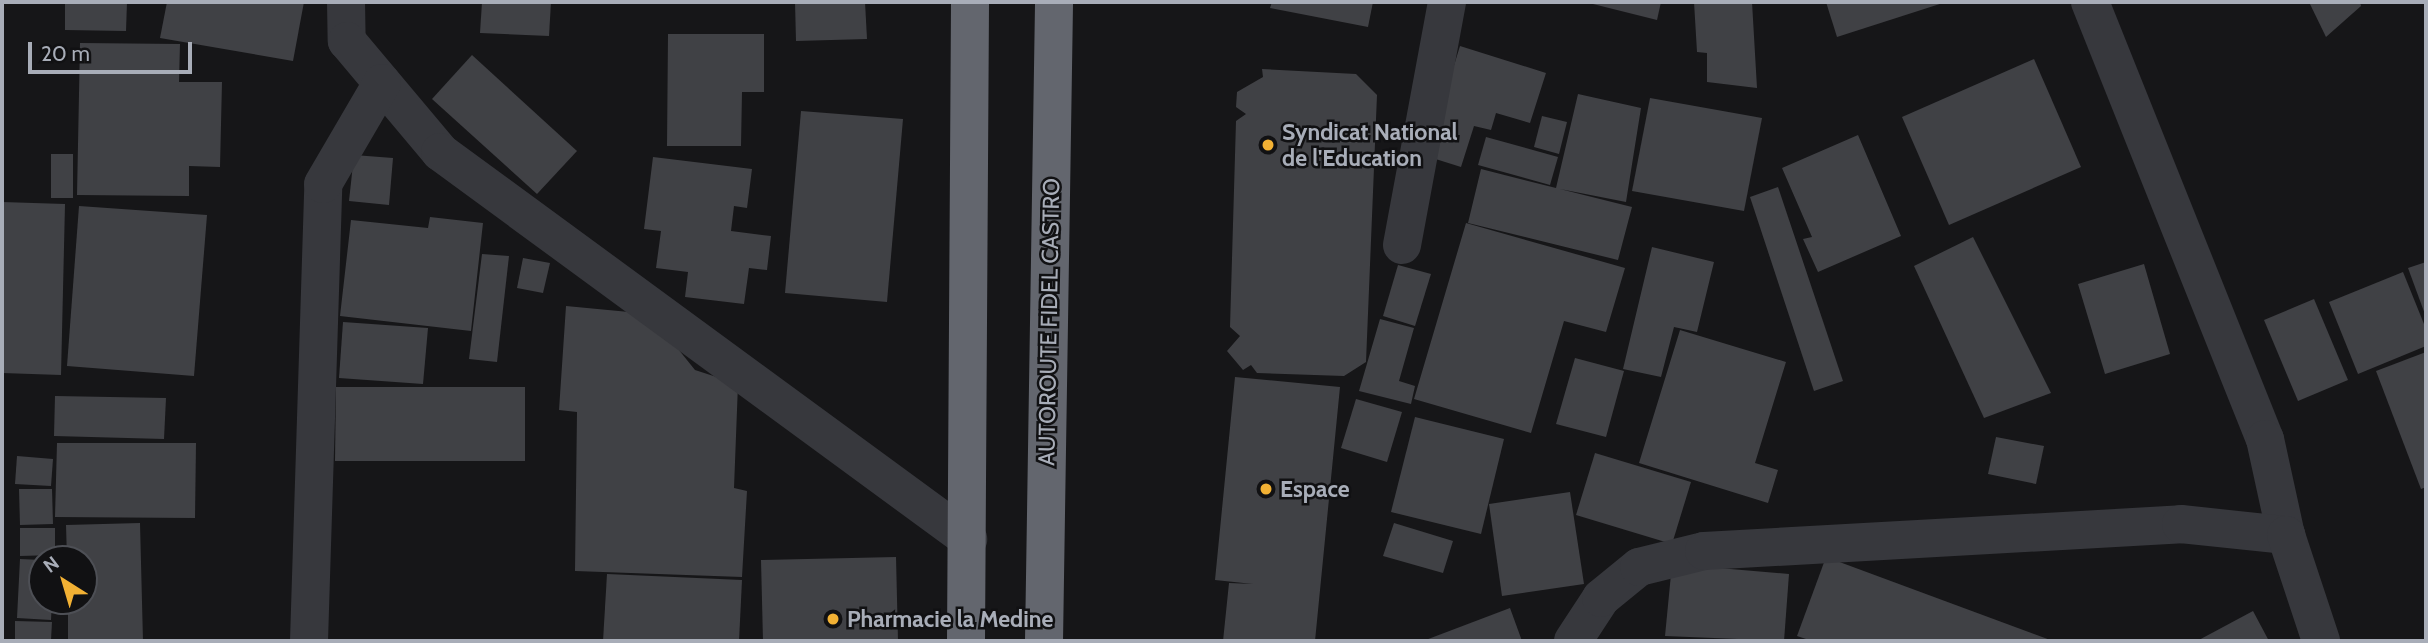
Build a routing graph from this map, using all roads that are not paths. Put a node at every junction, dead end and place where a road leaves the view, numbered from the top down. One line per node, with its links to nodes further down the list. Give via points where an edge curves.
1 (346, 2): 6 (street, via 347,41)
2 (970, 2): 9 (highway)
3 (1054, 2): 12 (highway, AUTOROUTE FIDEL CASTRO)
4 (1447, 2): 7 (street)
5 (2090, 2): 8 (street, via 2265,439)
6 (382, 83): 9 (street, via 440,152); 10 (street, via 323,184)
7 (1402, 245)
8 (2286, 536): 13 (street, via 2181,524 1704,551 1639,567 1601,598); 14 (street)
9 (968, 539): 11 (highway)
10 (309, 641)
11 (966, 641)
12 (1044, 641)
13 (1573, 641)
14 (2321, 641)

